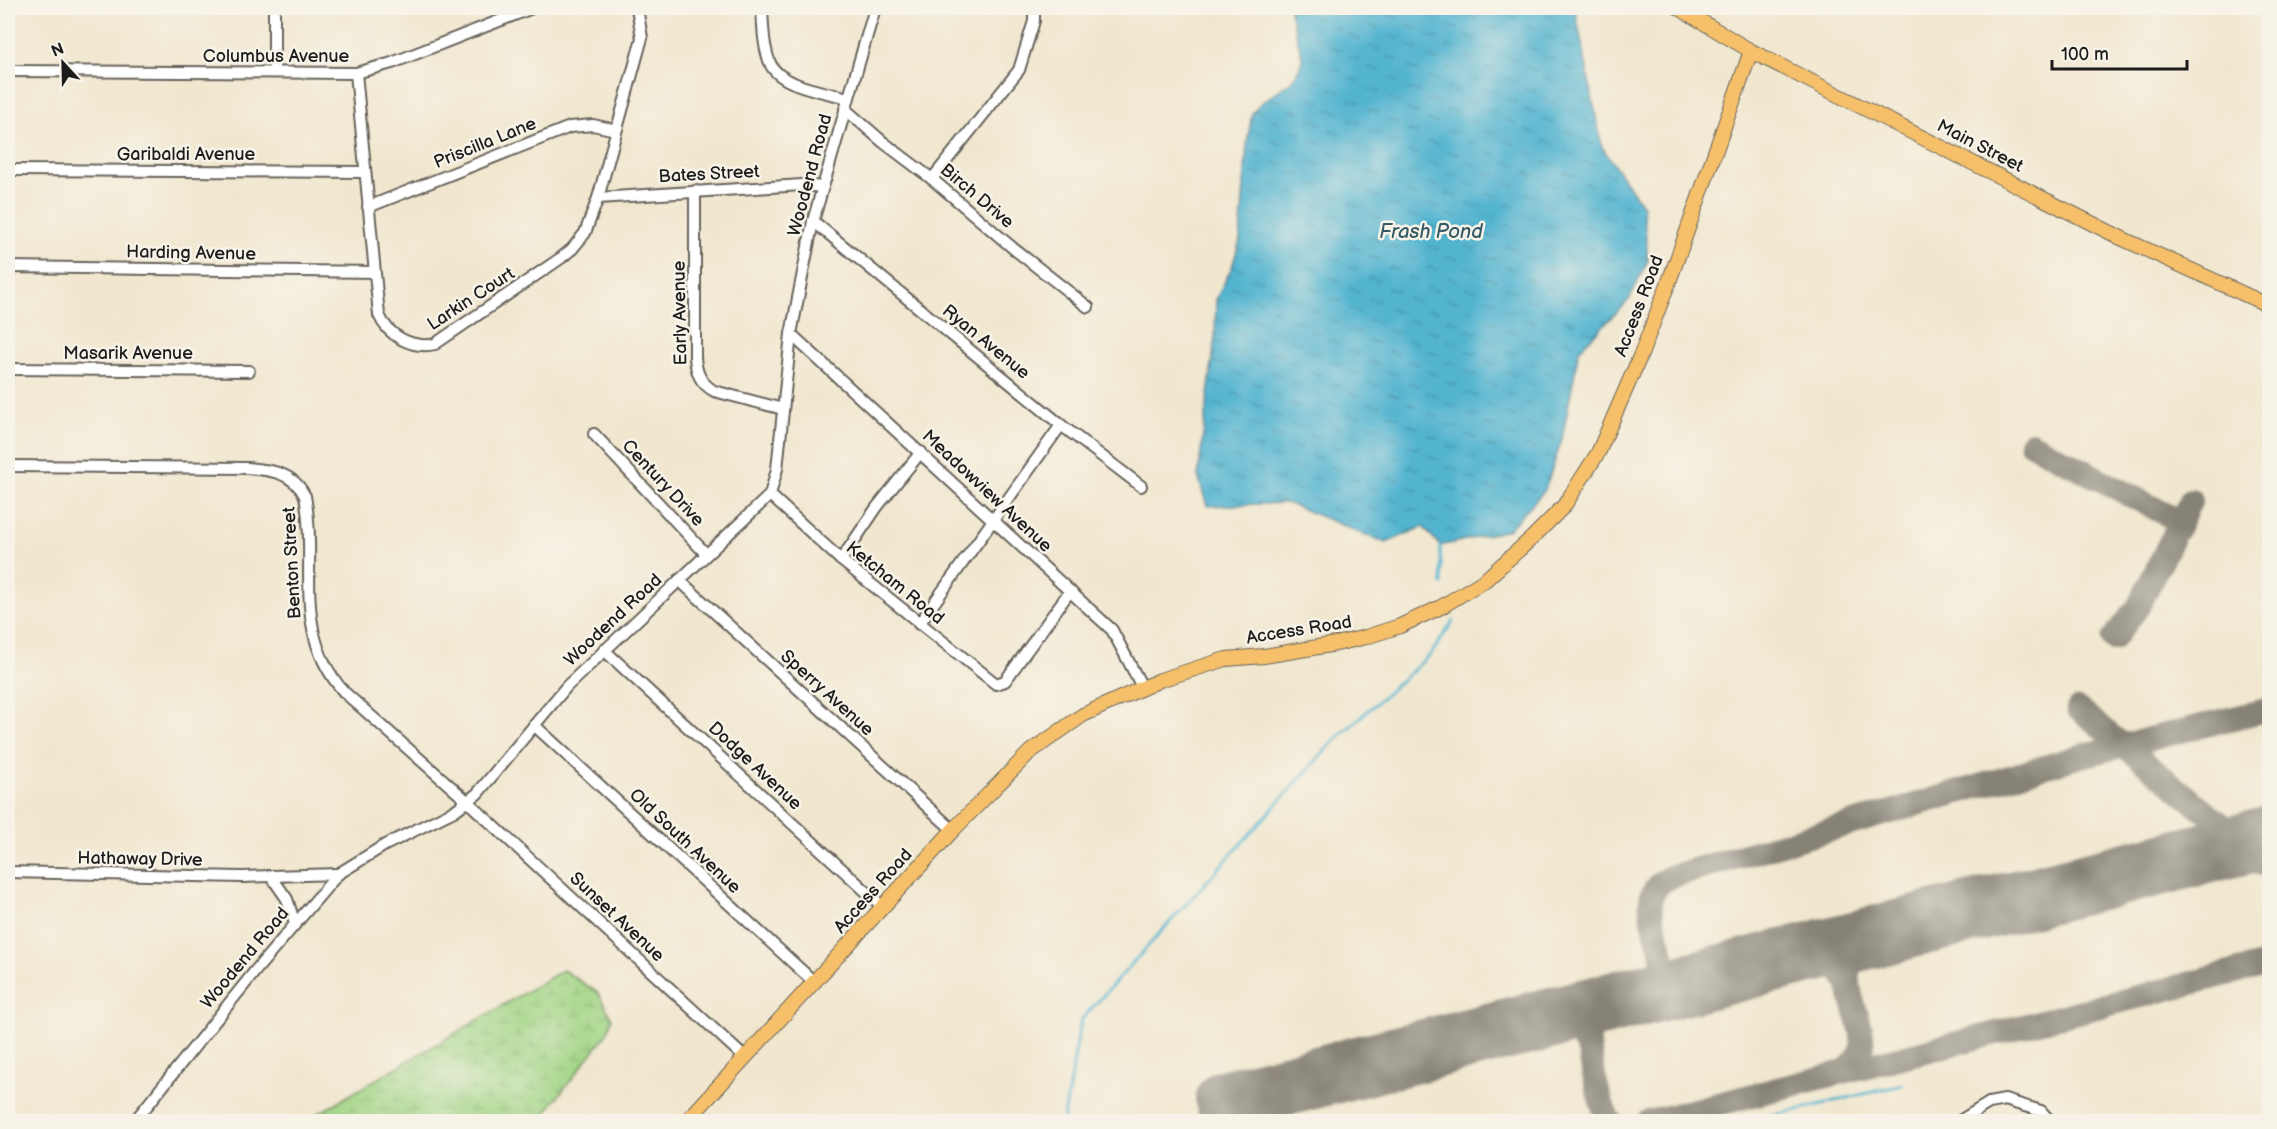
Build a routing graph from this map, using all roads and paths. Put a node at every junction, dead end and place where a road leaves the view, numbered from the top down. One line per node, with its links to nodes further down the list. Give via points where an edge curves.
1 (274, 8): 10 (street)
2 (532, 8): 11 (street, Columbus Avenue, via 392,63)
3 (637, 8): 13 (street, Larkin Court, via 642,38)
4 (762, 8): 12 (street, via 767,54 774,70 785,79)
5 (875, 8): 12 (street, Woodend Road)
6 (1034, 8): 16 (street, via 1034,21 1019,70)
7 (1679, 8): 8 (main road, Main Street)
8 (1751, 51): 24 (main road, Main Street, via 2121,238); 43 (main road, Access Road, via 1642,352 1598,453 1564,506 1485,580 1441,608 1400,626 1336,644 1226,659)
9 (8, 71): 10 (street, Columbus Avenue)
10 (274, 71): 11 (street, Columbus Avenue)
11 (356, 73): 15 (street, Larkin Court)
12 (846, 104): 16 (street, Birch Drive, via 883,142); 17 (street, Woodend Road)
13 (616, 130): 19 (street, Larkin Court); 20 (street, Priscilla Lane, via 593,125 570,127)
14 (8, 170): 15 (street, Garibaldi Avenue)
15 (364, 172): 20 (street, Larkin Court)
16 (932, 178): 25 (street, Birch Drive)
17 (823, 187): 18 (street, Bates Street); 21 (street, Woodend Road)
18 (695, 191): 19 (street, Bates Street); 29 (street, Early Avenue, via 698,374 714,391)
19 (598, 198): 23 (street, Larkin Court, via 585,233 572,249 435,344 416,344 393,336 385,328 377,309)
20 (368, 207): 23 (street, Larkin Court)
21 (813, 221): 26 (street, Woodend Road); 30 (street, Ryan Avenue)
22 (8, 267): 23 (street, Harding Avenue)
23 (375, 272)
24 (2270, 306)
25 (1088, 307)
26 (791, 334): 29 (street, Woodend Road); 32 (street, Meadowview Avenue)
27 (8, 369): 28 (street, Masarik Avenue)
28 (249, 371)
29 (783, 409): 35 (street, Woodend Road, via 777,469)
30 (1061, 424): 34 (street, Ryan Avenue); 36 (street)
31 (594, 434): 37 (street, Century Drive)
32 (921, 452): 36 (street, Meadowview Avenue); 38 (street)
33 (8, 466): 45 (street, Benton Street, via 247,468 292,479 301,488 307,505 310,605 323,663 344,692)
34 (1141, 486)
35 (770, 495): 37 (street, Woodend Road); 38 (street, Ketcham Road)
36 (993, 521): 40 (street, Meadowview Avenue); 41 (street)
37 (706, 554): 39 (street, Woodend Road)
38 (841, 560): 41 (street, Ketcham Road)
39 (679, 580): 42 (street, Woodend Road); 46 (street, Sperry Avenue)
40 (1070, 591): 41 (street, Ketcham Road, via 1002,684 993,683); 43 (street, Meadowview Avenue, via 1112,630)
41 (919, 624)
42 (604, 650): 44 (street, Woodend Road); 50 (street, Dodge Avenue)
43 (1142, 687): 46 (main road, Access Road, via 1083,715 1030,752)
44 (534, 725): 45 (street, Woodend Road, via 494,775); 52 (street, Old South Avenue)
45 (467, 801): 48 (street, Woodend Road); 53 (street, Sunset Avenue)
46 (953, 830): 50 (main road, Access Road)
47 (8, 872): 49 (street, Hathaway Drive)
48 (338, 874): 49 (street, Hathaway Drive); 51 (street, Woodend Road)
49 (271, 876): 51 (street, via 287,898)
50 (883, 907): 52 (main road, Access Road)
51 (295, 924): 54 (street, Woodend Road)
52 (814, 982): 53 (main road, Access Road)
53 (744, 1057): 55 (main road, Access Road)
54 (134, 1122)
55 (686, 1122)
56 (1958, 1122): 57 (street, via 1989,1103 2005,1100 2041,1111)
57 (2051, 1122)

